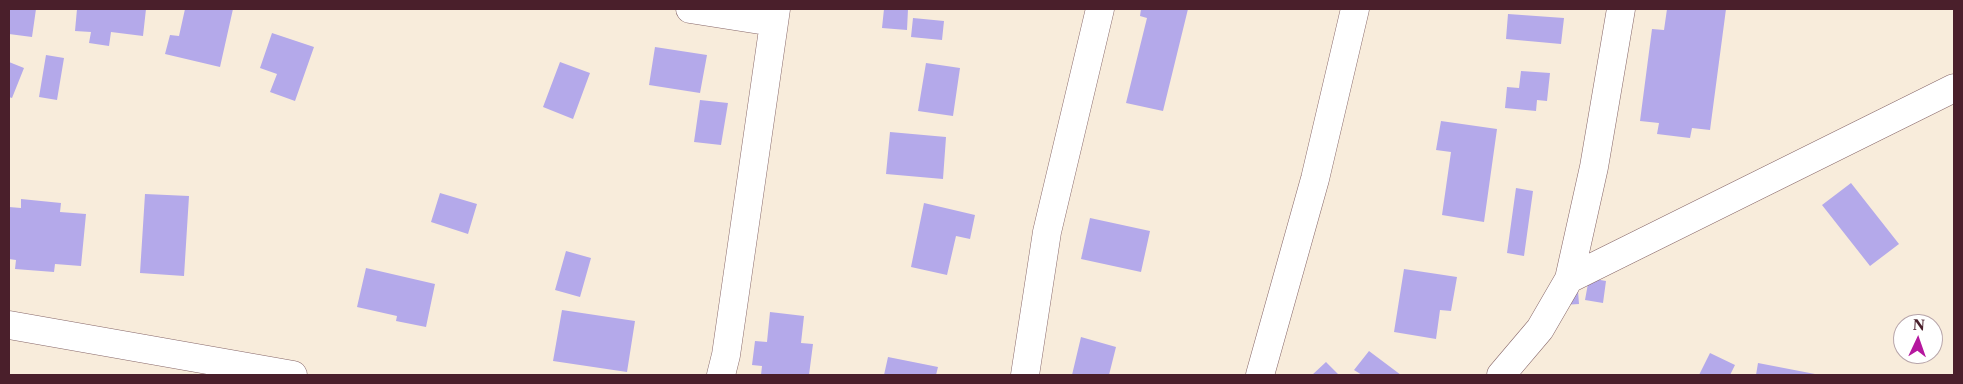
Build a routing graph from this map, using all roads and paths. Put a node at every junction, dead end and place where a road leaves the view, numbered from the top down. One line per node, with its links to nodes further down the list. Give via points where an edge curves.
1 (690, 9): 5 (street)
2 (1100, 9): 12 (street, via 1047,232)
3 (1355, 9): 13 (street, via 1315,179)
4 (1621, 9): 7 (street, via 1594,167)
5 (774, 15): 11 (street)
6 (1954, 88): 7 (street)
7 (1569, 279): 14 (street, via 1540,329)
8 (9, 325): 9 (street)
9 (232, 370): 10 (street)
10 (292, 375)
11 (721, 375)
12 (1025, 375)
13 (1260, 375)
14 (1501, 375)

